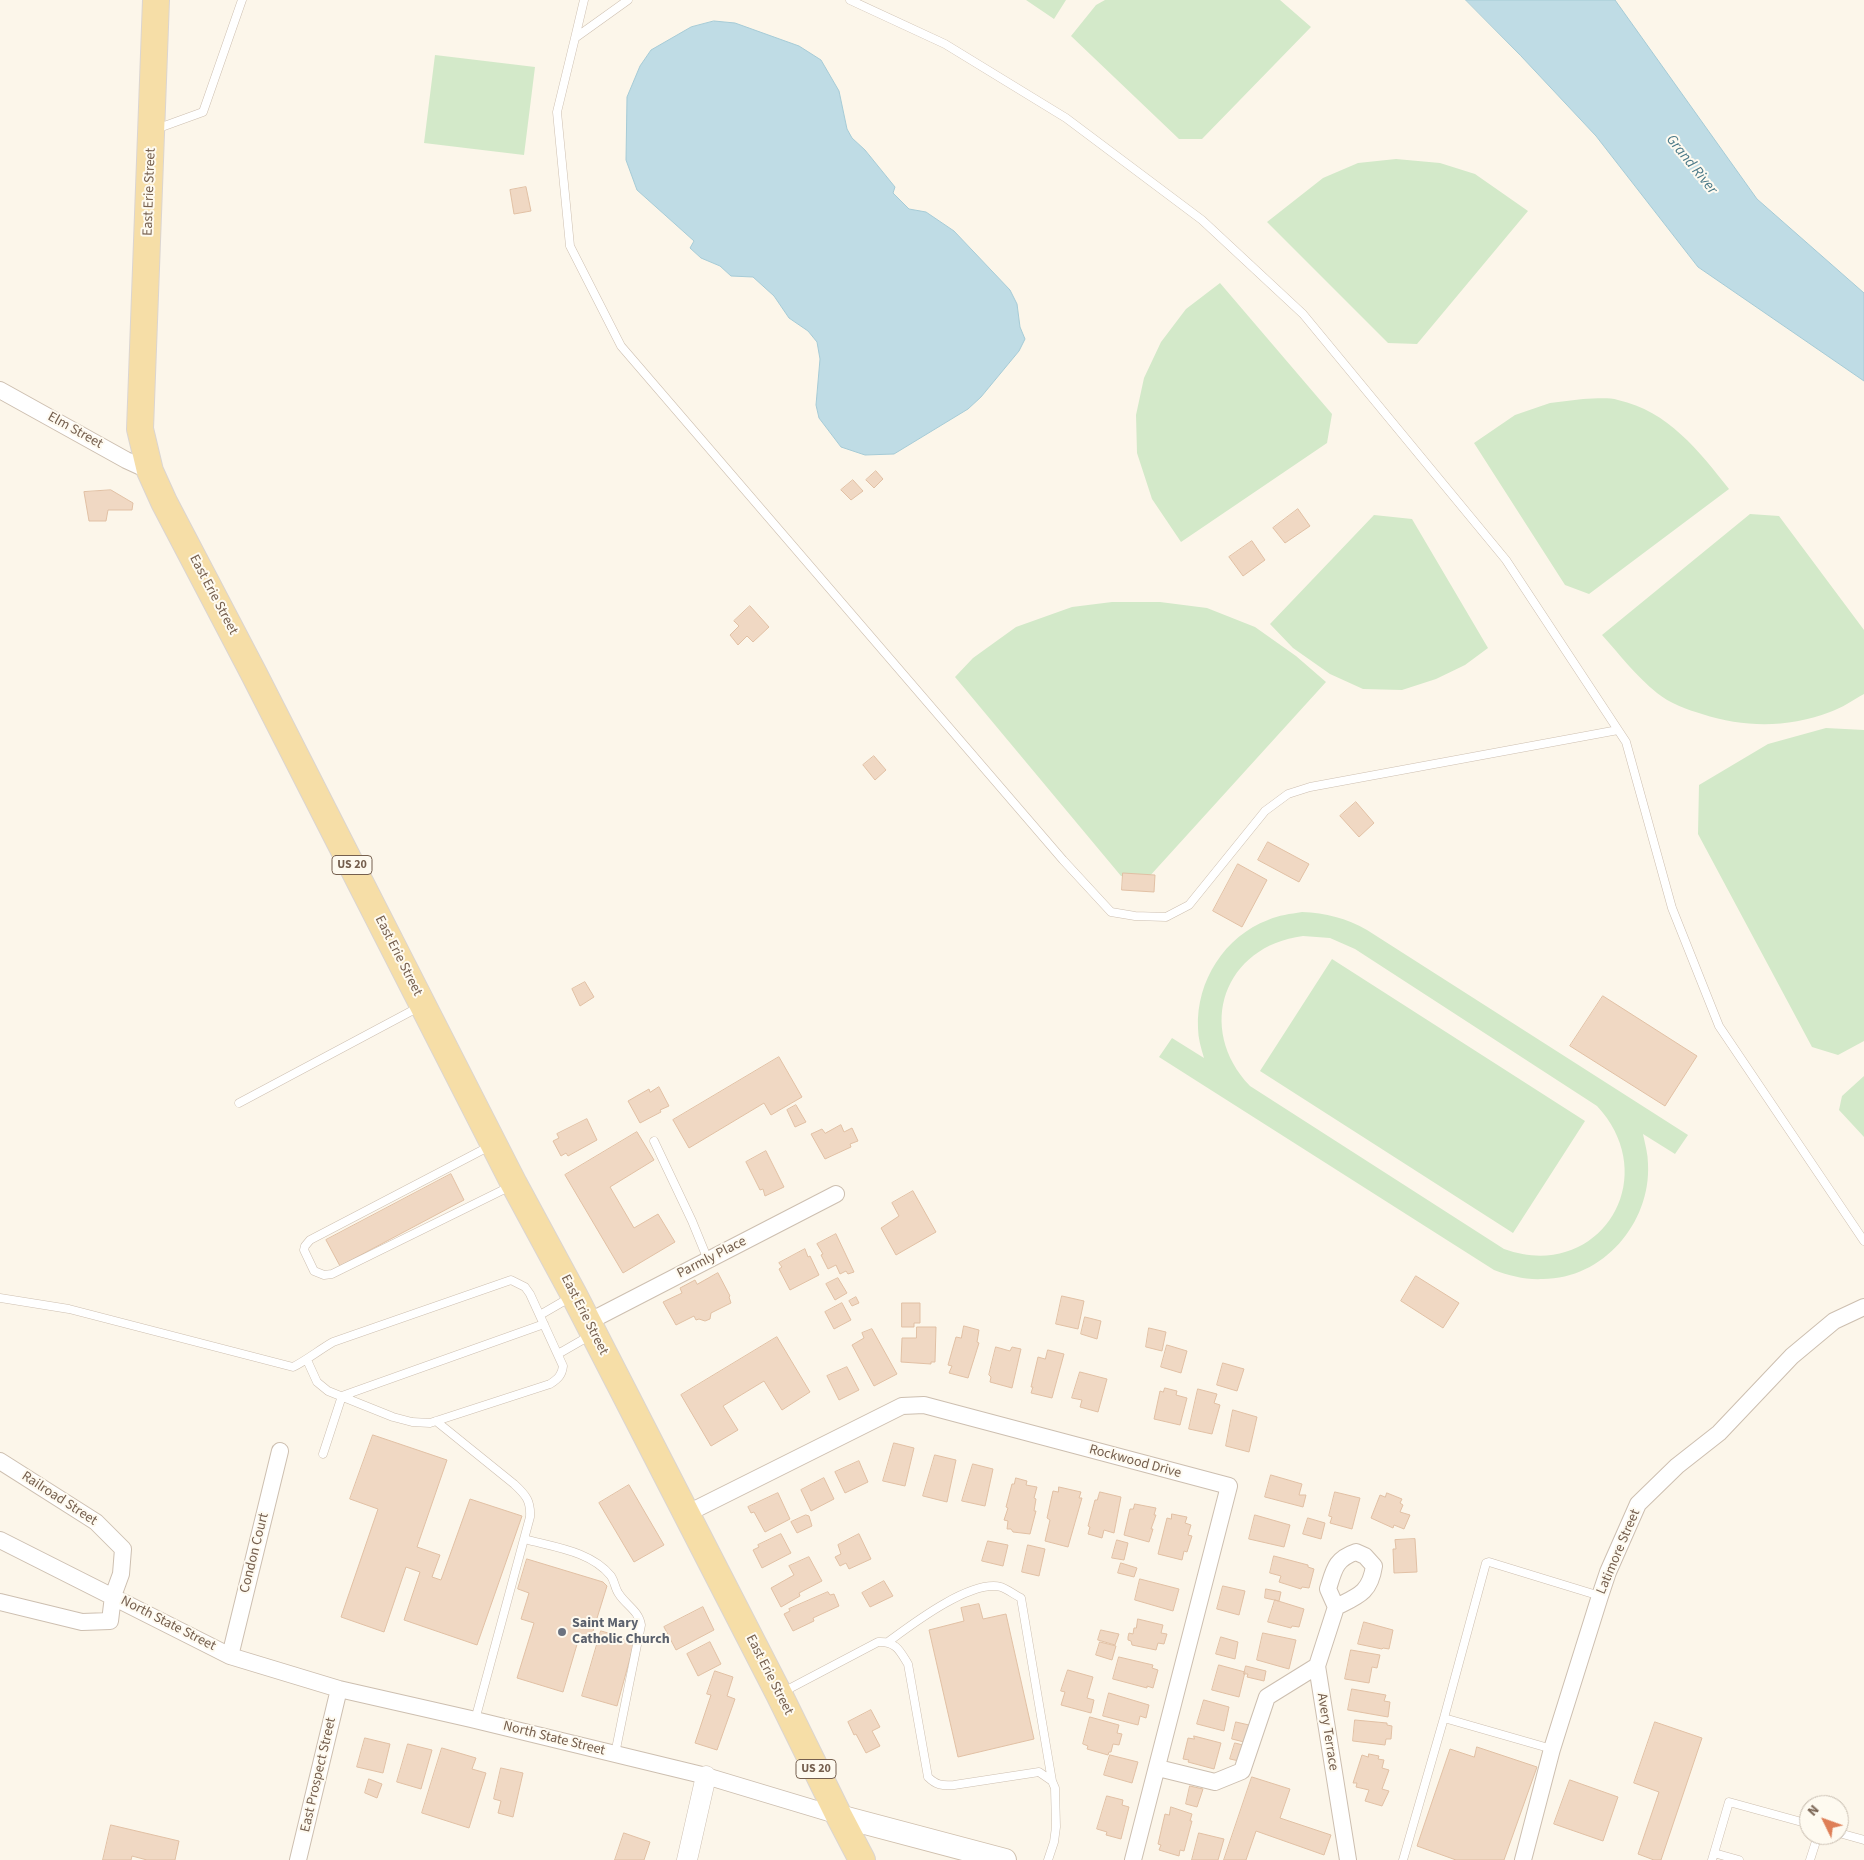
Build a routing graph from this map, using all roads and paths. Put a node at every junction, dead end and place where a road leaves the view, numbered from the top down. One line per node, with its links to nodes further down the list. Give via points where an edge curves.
1 (156, 0): 7 (main road, East Erie Street / US 20)
2 (242, 0): 7 (lane, via 204,112)
3 (584, 0): 6 (lane)
4 (628, 0): 6 (lane)
5 (850, 0): 10 (lane, via 946,44 1066,118 1202,220 1303,314 1506,560)
6 (575, 38): 10 (lane, via 557,112 570,246 621,346 1111,912 1166,917 1189,905 1265,811 1288,794 1310,787)
7 (152, 131): 9 (main road, East Erie Street / US 20, via 140,429)
8 (0, 390): 9 (street, Elm Street)
9 (150, 471): 11 (main road, East Erie Street / US 20)
10 (1618, 730): 17 (lane, via 1626,742 1672,908 1718,1026)
11 (423, 1004): 12 (lane); 14 (main road, East Erie Street / US 20)
12 (239, 1103)
13 (654, 1141): 18 (lane)
14 (494, 1144): 15 (main road, East Erie Street / US 20); 15 (lane, via 310,1240 304,1250 314,1271 332,1274)
15 (514, 1184): 19 (main road, East Erie Street / US 20)
16 (836, 1194): 18 (street, Parmly Place)
17 (1864, 1240)
18 (708, 1260): 24 (street, Parmly Place)
19 (574, 1295): 22 (lane); 24 (main road, East Erie Street / US 20)
20 (0, 1298): 26 (lane, via 69,1309 293,1367)
21 (1864, 1307): 36 (street, Latimore Street, via 1834,1320 1792,1356 1719,1433 1677,1466 1638,1504)
22 (540, 1315): 23 (lane); 26 (lane, via 530,1294 511,1280 333,1342 317,1350)
23 (544, 1324): 25 (lane); 27 (lane)
24 (591, 1328): 25 (lane); 32 (main road, East Erie Street / US 20)
25 (558, 1354): 28 (lane, via 562,1373 550,1384)
26 (307, 1360): 27 (lane, via 317,1382)
27 (342, 1396): 28 (lane, via 393,1417 412,1422); 30 (lane)
28 (436, 1421): 33 (lane, via 522,1492 531,1505)
29 (280, 1451): 40 (street, Condon Court)
30 (323, 1454)
31 (0, 1461): 35 (street, Railroad Street, via 96,1522 123,1549 121,1574)
32 (686, 1514): 43 (main road, East Erie Street / US 20); 48 (street, Rockwood Drive, via 902,1406 913,1405 1229,1486)
33 (524, 1539): 45 (lane); 47 (lane, via 580,1554 598,1563 636,1613 641,1625)
34 (0, 1540): 35 (street, North State Street)
35 (113, 1596): 37 (street, North State Street, via 110,1621 82,1622); 40 (street, North State Street)
36 (1600, 1596): 44 (lane, via 1486,1563); 46 (street, Latimore Street)
37 (0, 1602)
38 (1336, 1607): 41 (street, Avery Terrace)
39 (888, 1642): 43 (lane, via 878,1642); 50 (lane, via 899,1649 908,1664 928,1777 934,1783 954,1786 1039,1772); 50 (lane, via 932,1610 980,1588 1000,1587 1021,1598)
40 (230, 1656): 42 (street, North State Street)
41 (1317, 1666): 48 (street, via 1267,1697 1242,1771 1215,1782); 63 (street, Avery Terrace)
42 (339, 1689): 45 (street, North State Street); 58 (street, East Prospect Street)
43 (779, 1694): 51 (main road, East Erie Street / US 20)
44 (1444, 1718): 46 (lane); 64 (lane)
45 (474, 1720): 47 (street, North State Street)
46 (1552, 1749): 65 (street, Latimore Street)
47 (615, 1754): 49 (street, North State Street)
48 (1158, 1768): 62 (street, Rockwood Drive)
49 (706, 1776): 51 (street, North State Street); 59 (street)
50 (1052, 1781): 61 (lane, via 1056,1827)
51 (839, 1816): 57 (main road, North State Street); 60 (main road, East Erie Street / US 20)
52 (1799, 1821): 56 (lane, via 1729,1802)
53 (1849, 1836): 54 (lane)
54 (1864, 1840)
55 (1815, 1845): 67 (lane)
56 (1713, 1856): 66 (lane)
57 (998, 1859)
58 (298, 1860)
59 (687, 1860)
60 (862, 1860)
61 (1048, 1860)
62 (1133, 1860)
63 (1348, 1860)
64 (1403, 1860)
65 (1523, 1860)
66 (1739, 1860)
67 (1810, 1860)

